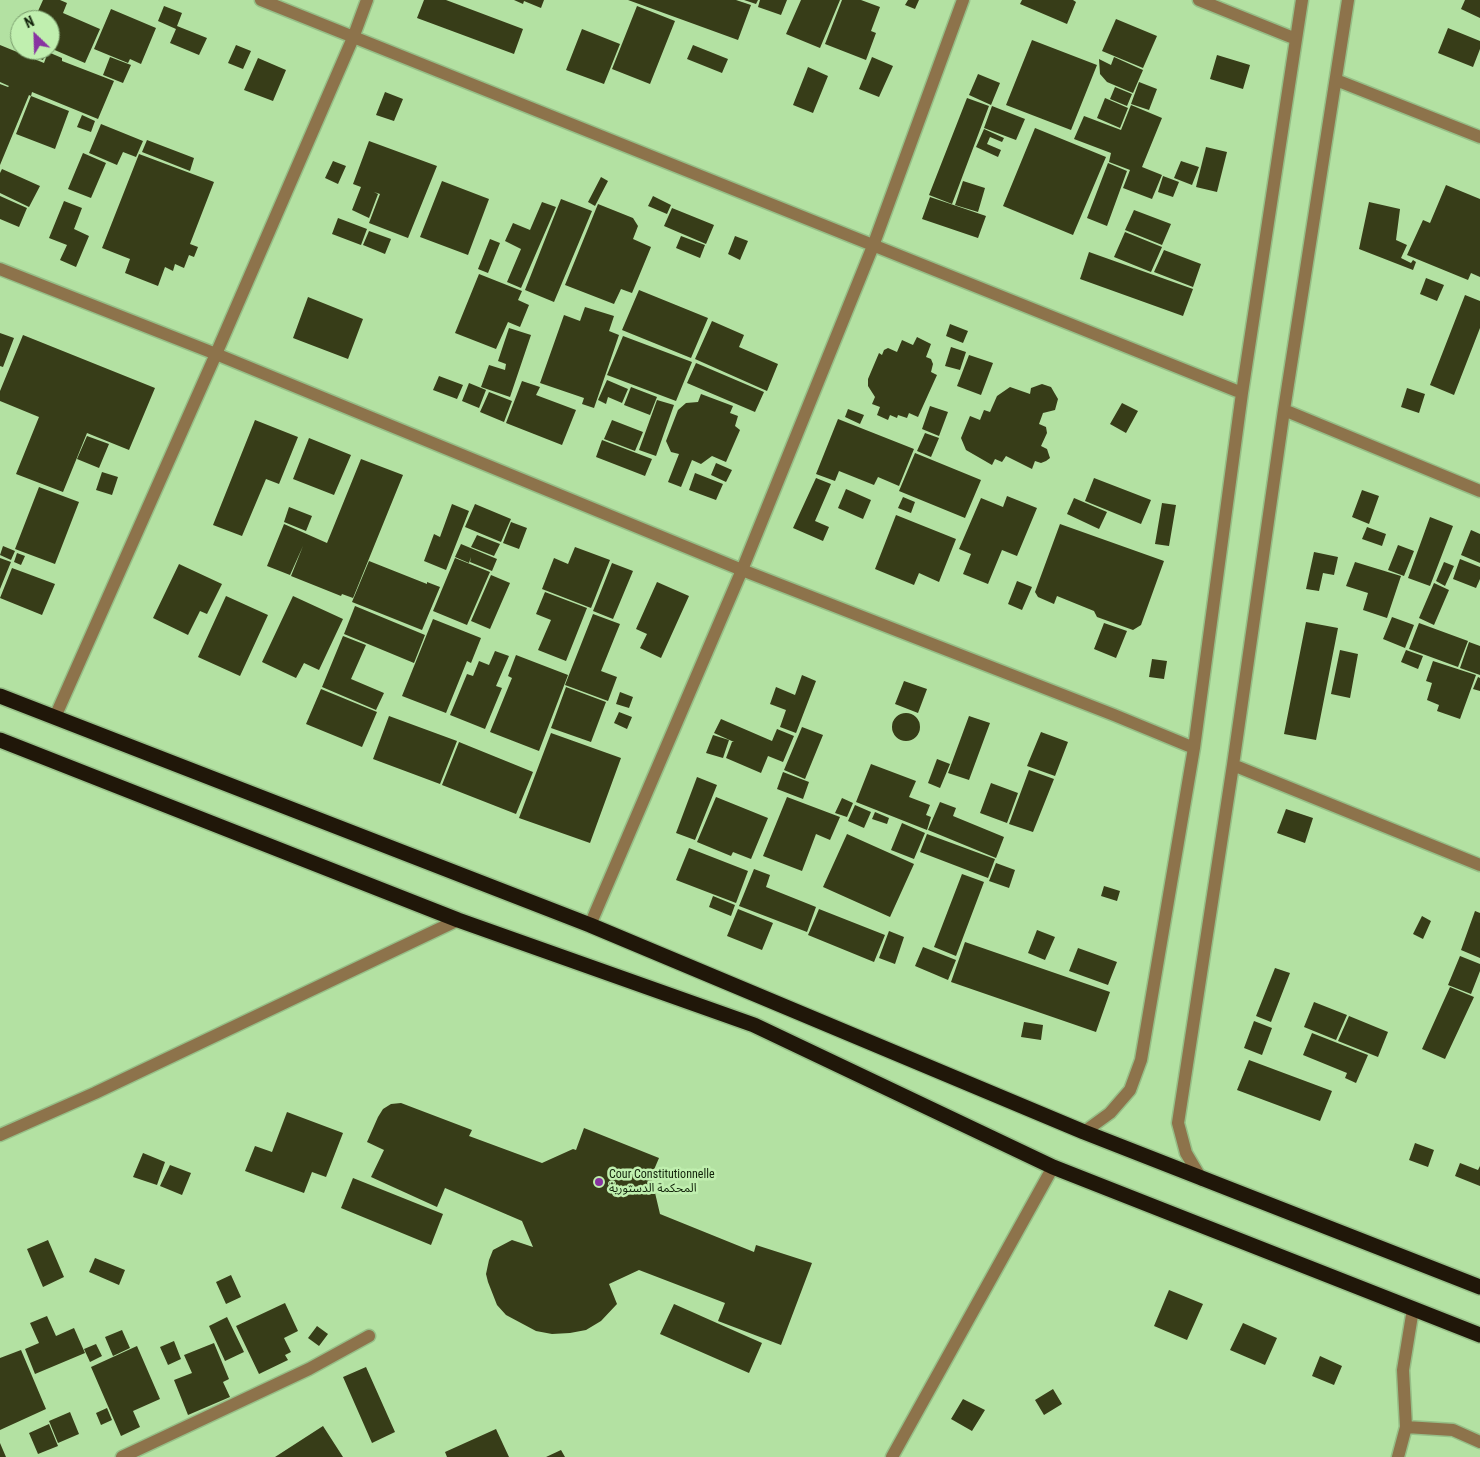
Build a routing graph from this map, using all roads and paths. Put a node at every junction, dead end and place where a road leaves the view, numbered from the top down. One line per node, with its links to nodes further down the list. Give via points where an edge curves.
1 (261, 0): 7 (street)
2 (367, 0): 7 (street)
3 (963, 0): 11 (street)
4 (1199, 0): 8 (street)
5 (1302, 0): 8 (street)
6 (1348, 0): 9 (street)
7 (353, 38): 11 (street); 13 (street)
8 (1296, 38): 14 (street)
9 (1336, 80): 10 (street); 15 (street)
10 (1480, 137)
11 (873, 246): 14 (street); 17 (street)
12 (0, 269): 13 (street)
13 (216, 354): 17 (street); 19 (street)
14 (1242, 393): 21 (street)
15 (1284, 410): 16 (street); 22 (street)
16 (1480, 492)
17 (742, 570): 21 (street); 25 (street)
18 (0, 696): 19 (highway)
19 (55, 717): 25 (highway)
20 (0, 740): 24 (highway)
21 (1194, 748): 26 (street, via 1142,1060 1130,1090 1110,1113)
22 (1233, 765): 23 (street); 29 (street, via 1178,1123 1186,1153)
23 (1480, 865)
24 (458, 920): 27 (street); 28 (highway, via 754,1025)
25 (590, 926): 26 (highway)
26 (1084, 1132): 29 (highway)
27 (0, 1135)
28 (1053, 1167): 31 (highway); 37 (street)
29 (1202, 1180): 30 (highway)
30 (1480, 1286)
31 (1414, 1309): 32 (highway); 34 (street, via 1403,1370)
32 (1480, 1335)
33 (369, 1336): 36 (street, via 309,1369)
34 (1406, 1427): 35 (street, via 1453,1430); 38 (street)
35 (1480, 1442)
36 (122, 1457)
37 (892, 1457)
38 (1398, 1457)

